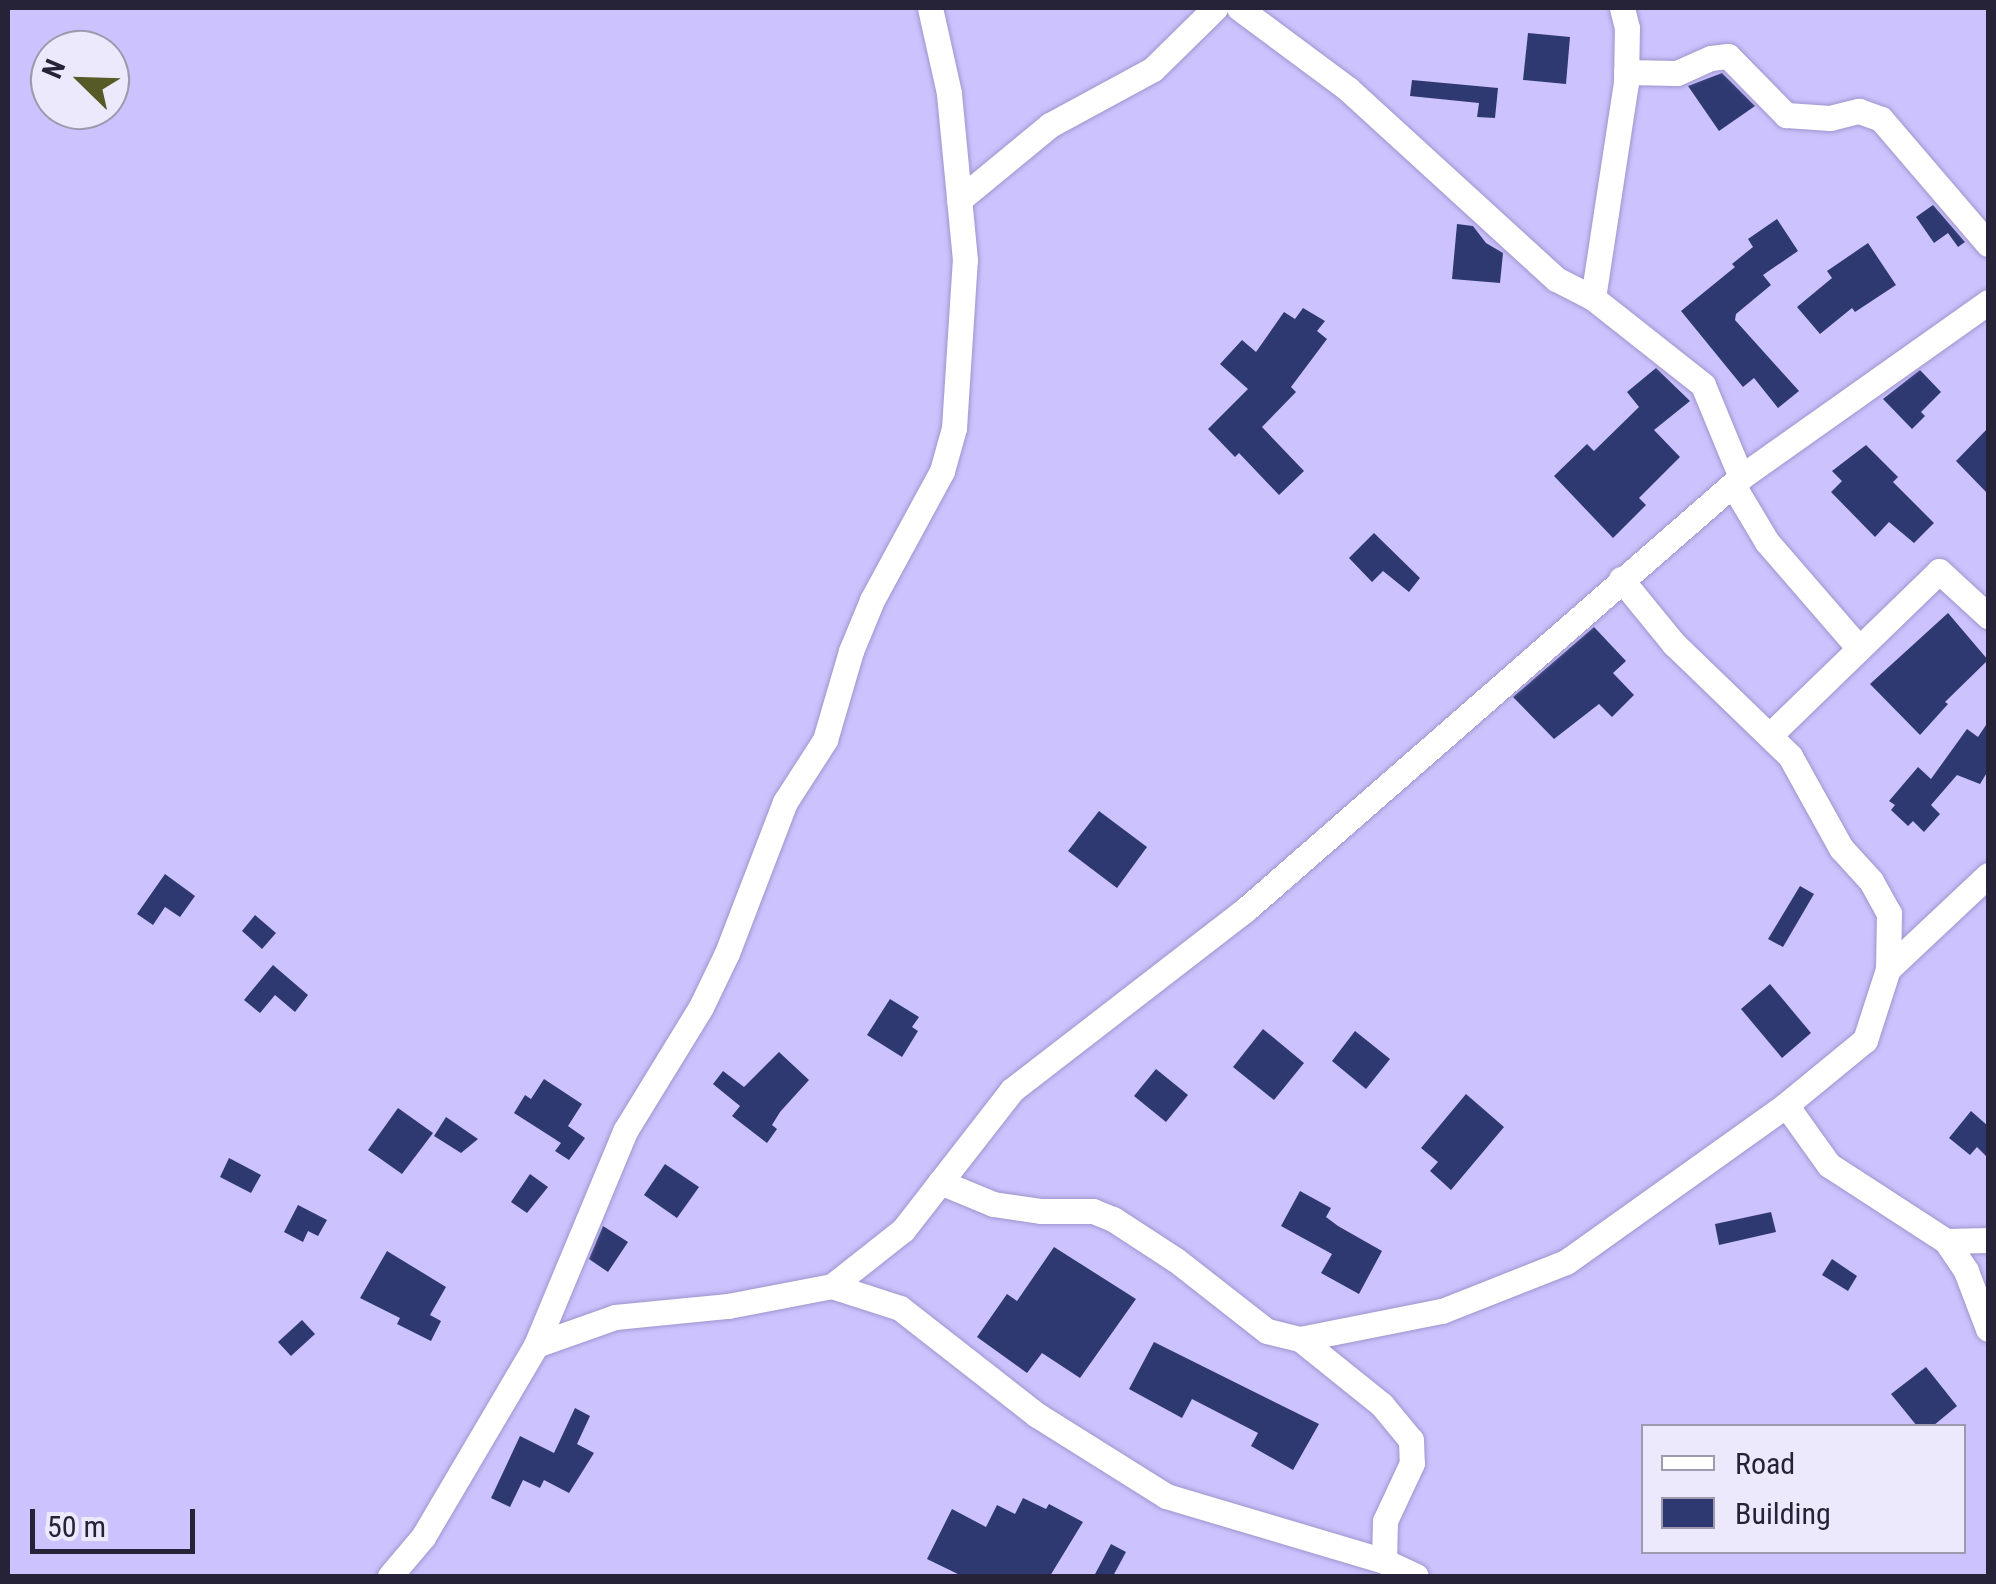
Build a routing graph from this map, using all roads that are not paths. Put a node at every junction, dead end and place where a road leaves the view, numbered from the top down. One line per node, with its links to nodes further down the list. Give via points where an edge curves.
1 (930, 8): 6 (street, via 949,93)
2 (1215, 8): 6 (street, via 1153,69 1050,125)
3 (1239, 8): 8 (street, via 1348,89 1556,279)
4 (1622, 8): 5 (street)
5 (1626, 72): 7 (street, via 1677,74 1728,56 1786,115 1859,111 1881,119); 8 (street)
6 (959, 200): 24 (street, via 966,260 954,428 942,471 872,600 825,740 785,802 701,1008 625,1132)
7 (1988, 244)
8 (1593, 298): 10 (street, via 1703,385)
9 (1986, 302): 10 (street)
10 (1737, 481): 11 (street); 13 (street, via 1767,542)
11 (1621, 580): 14 (street, via 1674,644); 18 (street, via 1245,910 1012,1090)
12 (1988, 616): 13 (street, via 1939,571)
13 (1858, 647): 14 (street)
14 (1770, 735): 16 (street, via 1889,913)
15 (1988, 875): 16 (street)
16 (1888, 968): 17 (street, via 1865,1040)
17 (1786, 1105): 20 (street, via 1829,1166); 23 (street, via 1566,1262 1442,1312)
18 (940, 1182): 21 (street, via 903,1230); 23 (street, via 993,1204 1093,1211 1113,1219 1268,1331)
19 (1988, 1240): 20 (street)
20 (1946, 1241): 22 (street)
21 (832, 1286): 24 (street, via 728,1306 615,1317); 25 (street, via 900,1308 1037,1415 1166,1496)
22 (1988, 1329)
23 (1300, 1339): 25 (street, via 1382,1405 1410,1440 1412,1463 1385,1521)
24 (536, 1346): 26 (street, via 423,1537)
25 (1384, 1561): 27 (street)
26 (390, 1576)
27 (1416, 1576)

